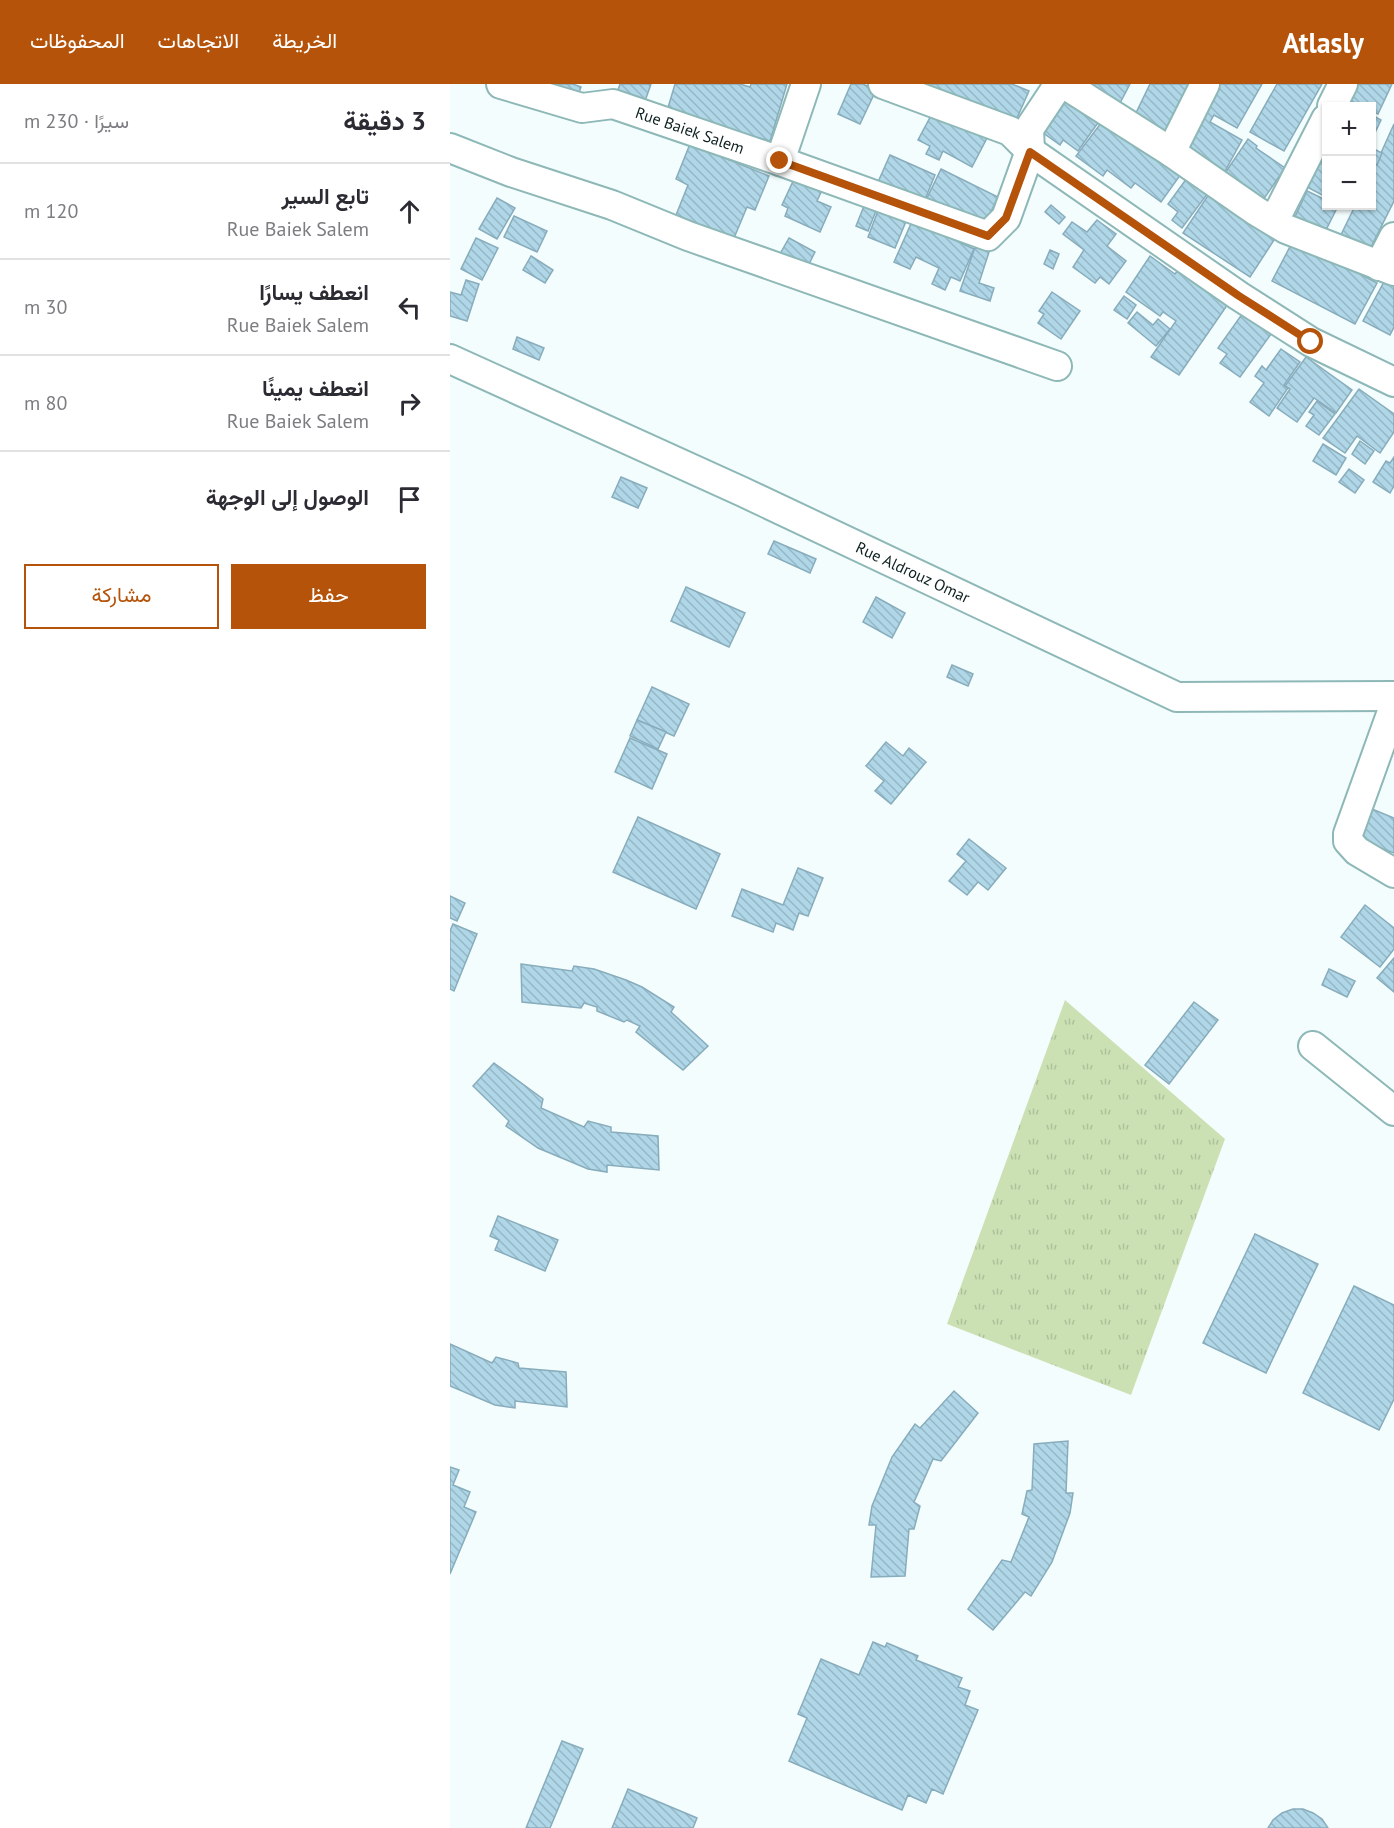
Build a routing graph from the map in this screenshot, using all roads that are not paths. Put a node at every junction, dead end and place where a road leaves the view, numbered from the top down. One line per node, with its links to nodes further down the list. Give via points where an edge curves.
1 (501, 84): 7 (street, Rue Baiek Salem, via 582,108)
2 (806, 84): 13 (street)
3 (883, 84): 11 (street, via 1010,131)
4 (1062, 84): 11 (street, via 1029,129); 12 (street)
5 (1205, 84): 12 (street)
6 (1343, 84): 8 (street)
7 (617, 94): 13 (street, Rue Baiek Salem)
8 (1334, 102)
9 (1322, 127): 14 (street)
10 (450, 148): 18 (street)
11 (1030, 152): 13 (street, Rue Baiek Salem, via 1006,218 988,236); 19 (street, via 1311,342)
12 (1171, 152): 14 (street)
13 (780, 161)
14 (1274, 221): 16 (street)
15 (1394, 237): 16 (street)
16 (1387, 268)
17 (450, 360): 20 (street, Rue Aldrouz Omar, via 744,492 1177,697)
18 (1057, 366)
19 (1394, 382)
20 (1394, 696)
21 (1394, 706): 22 (street, via 1348,841)
22 (1394, 873)
23 (1313, 1046): 24 (street)
24 (1394, 1111)

